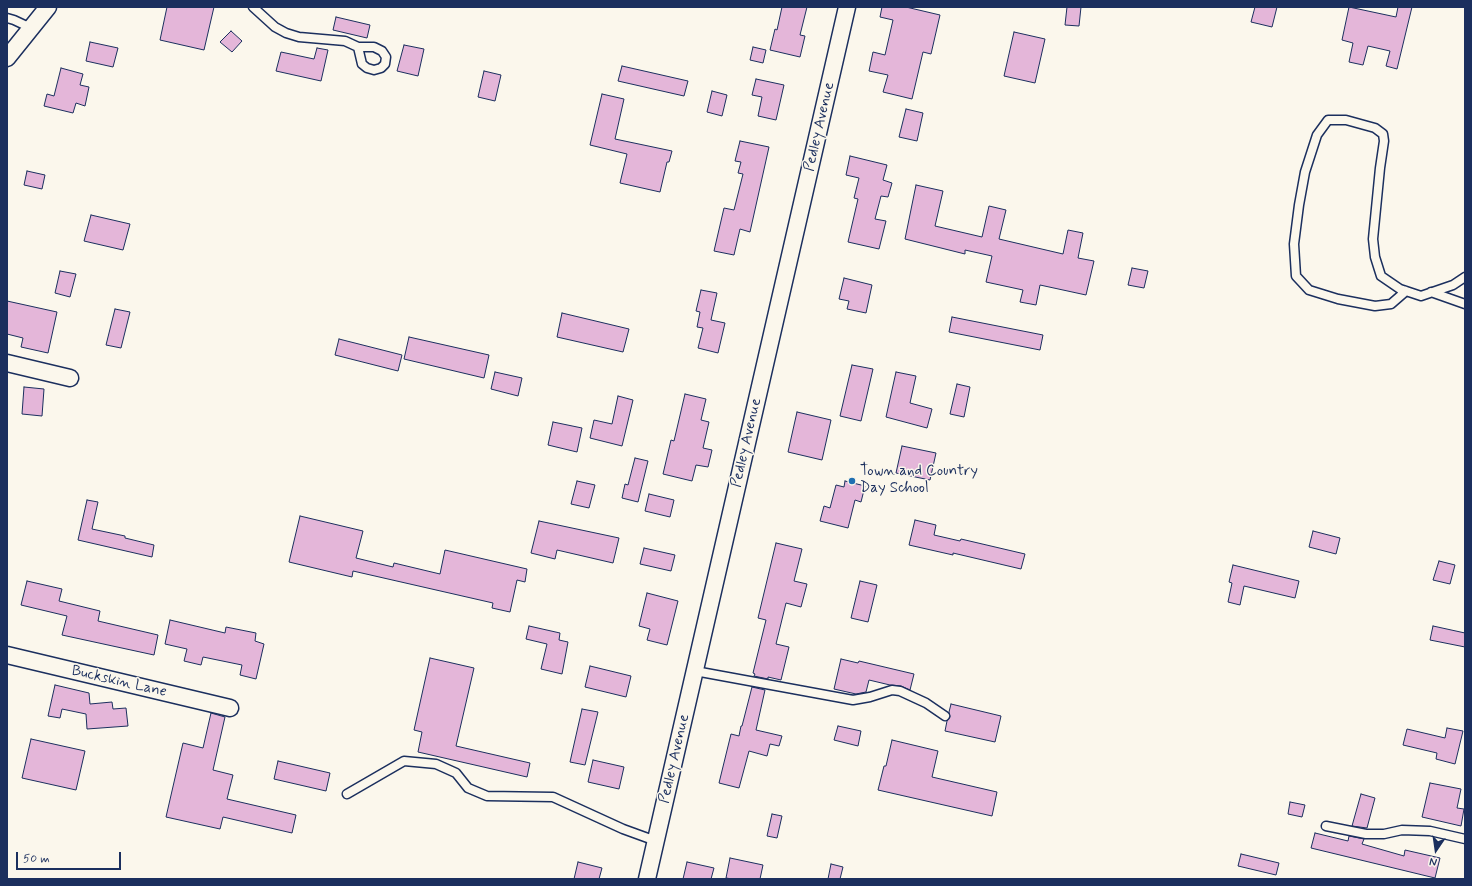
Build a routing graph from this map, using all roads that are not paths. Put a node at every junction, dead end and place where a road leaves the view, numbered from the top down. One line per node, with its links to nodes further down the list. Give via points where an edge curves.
1 (48, 7): 5 (street)
2 (253, 7): 6 (lane, via 275,28 286,33 299,37 345,41)
3 (847, 7): 15 (street, Pedley Avenue)
4 (7, 18): 5 (lane)
5 (31, 28): 7 (street)
6 (358, 48)
7 (7, 58)
8 (1465, 277): 10 (lane, via 1453,285)
9 (1406, 291): 9 (lane, via 1382,276 1375,257 1373,239 1383,134 1375,128 1346,120 1328,120 1317,135 1298,205 1294,244 1296,276 1309,290 1375,306 1391,304); 10 (lane, via 1421,296)
10 (1431, 292): 11 (lane)
11 (1465, 304)
12 (7, 363): 13 (street)
13 (70, 378)
14 (7, 655): 16 (street, Buckskin Lane)
15 (695, 671): 17 (lane, via 853,700 892,690 900,691 918,698); 21 (street, Pedley Avenue)
16 (230, 708)
17 (945, 716)
18 (347, 794): 21 (lane, via 404,761 436,764 456,773 468,788 487,796 553,797 623,829)
19 (1326, 826): 20 (lane, via 1366,834 1402,830 1430,831)
20 (1465, 839)
21 (656, 840): 22 (street, Pedley Avenue)
22 (647, 879)

